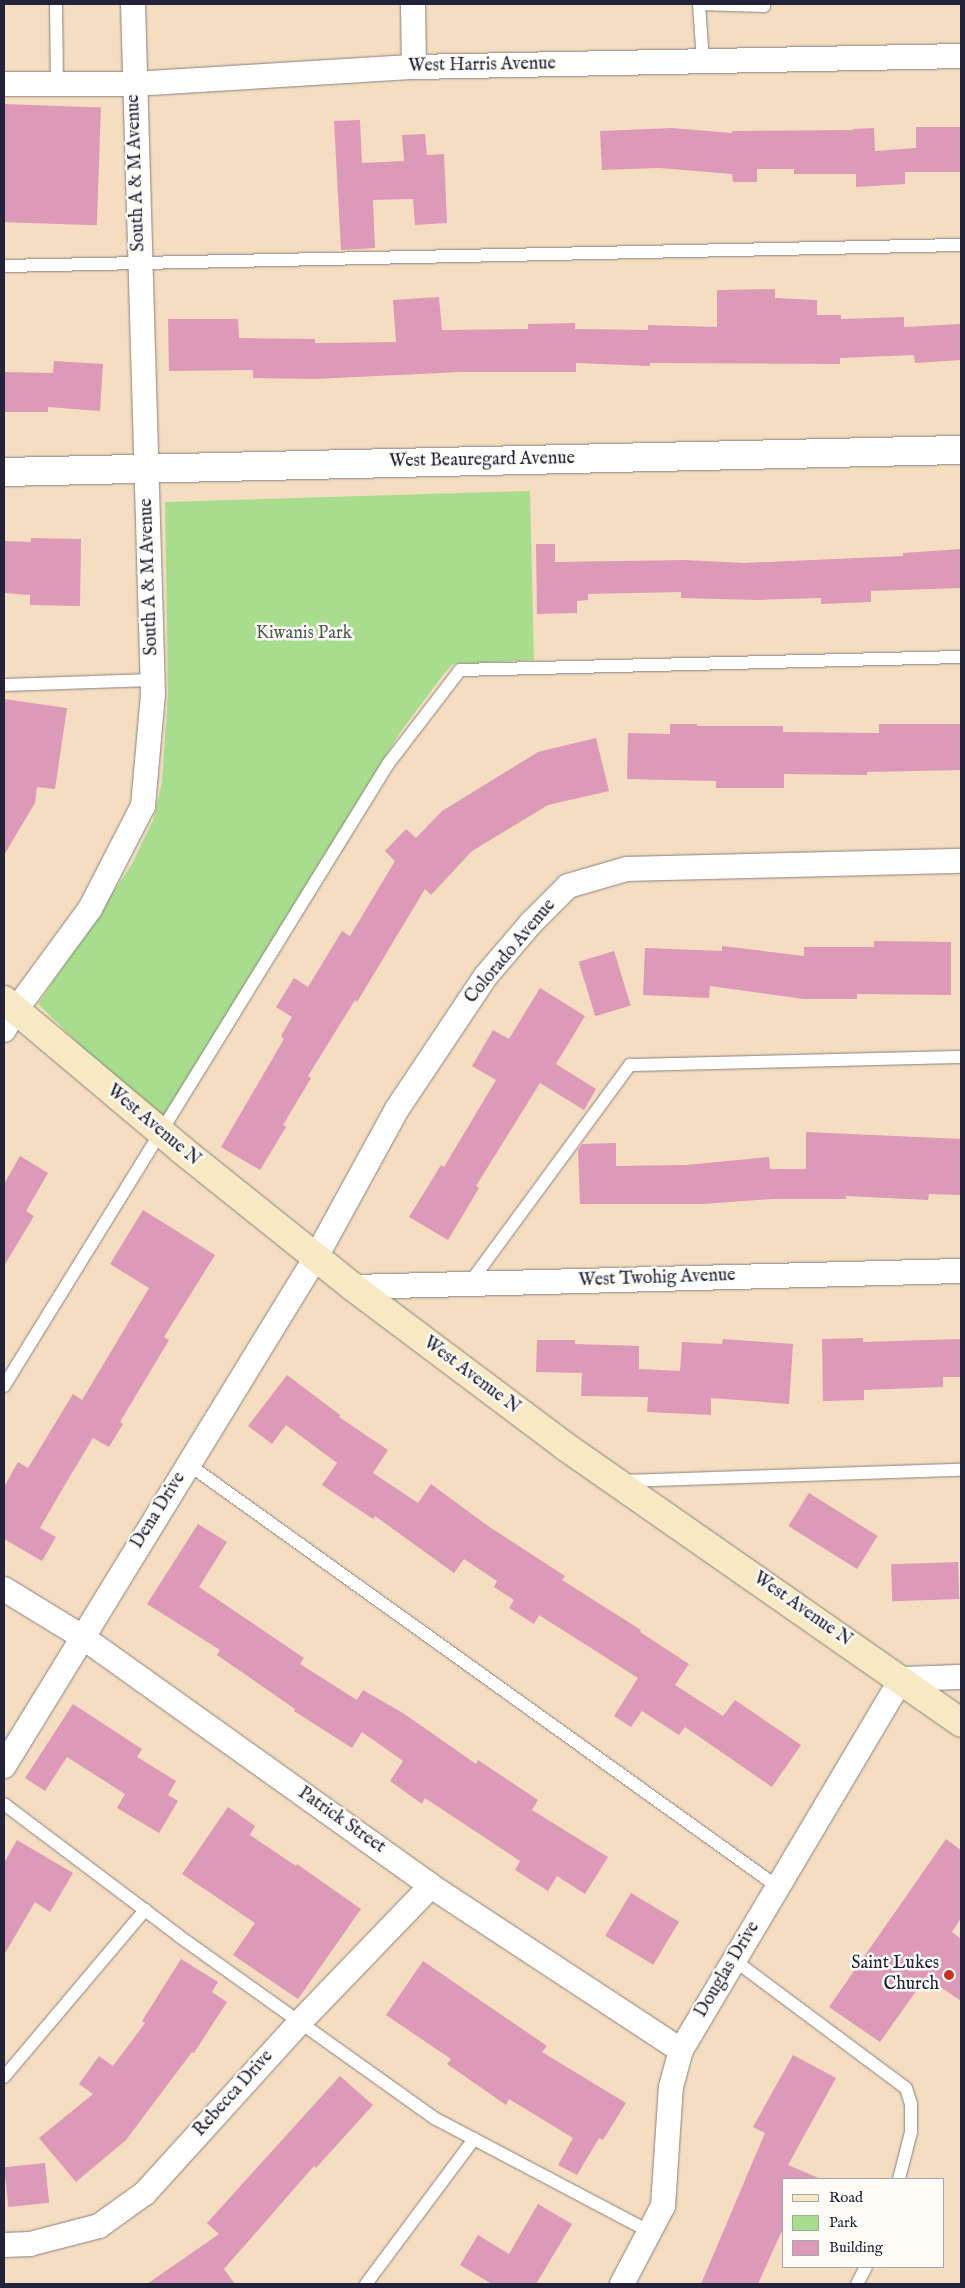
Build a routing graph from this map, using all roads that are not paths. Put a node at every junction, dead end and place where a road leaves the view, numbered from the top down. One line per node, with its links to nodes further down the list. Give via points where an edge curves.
1 (56, 4): 10 (lane)
2 (133, 4): 11 (street, South A & M Avenue)
3 (413, 4): 8 (street)
4 (698, 4): 5 (lane); 7 (lane)
5 (764, 4)
6 (961, 56): 7 (street, West Harris Avenue)
7 (703, 62): 8 (street, West Harris Avenue)
8 (414, 67): 11 (street, West Harris Avenue)
9 (4, 84): 10 (street, West Harris Avenue)
10 (57, 84): 11 (street, West Harris Avenue)
11 (134, 84): 13 (street, South A & M Avenue)
12 (961, 245): 13 (lane)
13 (140, 263): 14 (lane); 16 (street, South A & M Avenue)
14 (4, 266)
15 (961, 450): 16 (street, West Beauregard Avenue)
16 (146, 468): 17 (street, West Beauregard Avenue); 19 (street, South A & M Avenue)
17 (4, 472)
18 (961, 657): 24 (lane, via 460,670 388,764)
19 (152, 680): 20 (lane); 22 (street, South A & M Avenue, via 143,806 90,909)
20 (4, 685)
21 (961, 861): 25 (street, Colorado Avenue, via 627,869 568,886 485,977 396,1109)
22 (8, 1014): 24 (main road, West Avenue N)
23 (961, 1057): 27 (lane, via 630,1065)
24 (160, 1132): 25 (main road, West Avenue N); 29 (lane)
25 (316, 1257): 28 (main road, West Avenue N); 30 (street, Dena Drive)
26 (961, 1271): 27 (street, West Twohig Avenue)
27 (468, 1284): 28 (street, West Twohig Avenue)
28 (353, 1287): 32 (main road, West Avenue N)
29 (4, 1386)
30 (188, 1464): 34 (street, Dena Drive); 41 (lane)
31 (961, 1470): 32 (lane)
32 (616, 1482): 36 (main road, West Avenue N)
33 (4, 1589): 34 (street, Patrick Street)
34 (81, 1636): 38 (street, Dena Drive); 40 (street, Patrick Street)
35 (961, 1677): 36 (street)
36 (901, 1679): 37 (main road, West Avenue N); 41 (street, Douglas Drive)
37 (961, 1723)
38 (4, 1766)
39 (4, 1804): 42 (lane)
40 (431, 1886): 44 (street, Rebecca Drive); 45 (street, Patrick Street)
41 (778, 1887): 43 (street, Douglas Drive)
42 (145, 1910): 44 (lane); 46 (lane)
43 (734, 1960): 45 (street, Douglas Drive); 48 (lane, via 906,2088 911,2104 911,2132)
44 (300, 2022): 47 (lane, via 436,2119); 50 (street, Rebecca Drive, via 145,2193 99,2226 30,2244)
45 (681, 2050): 49 (street, Douglas Drive, via 671,2087 663,2206)
46 (4, 2077)
47 (474, 2139): 49 (lane); 52 (lane)
48 (899, 2178)
49 (650, 2232): 53 (street, Douglas Drive)
50 (4, 2245)
51 (865, 2268): 54 (lane)
52 (366, 2284)
53 (622, 2284)
54 (857, 2284)

